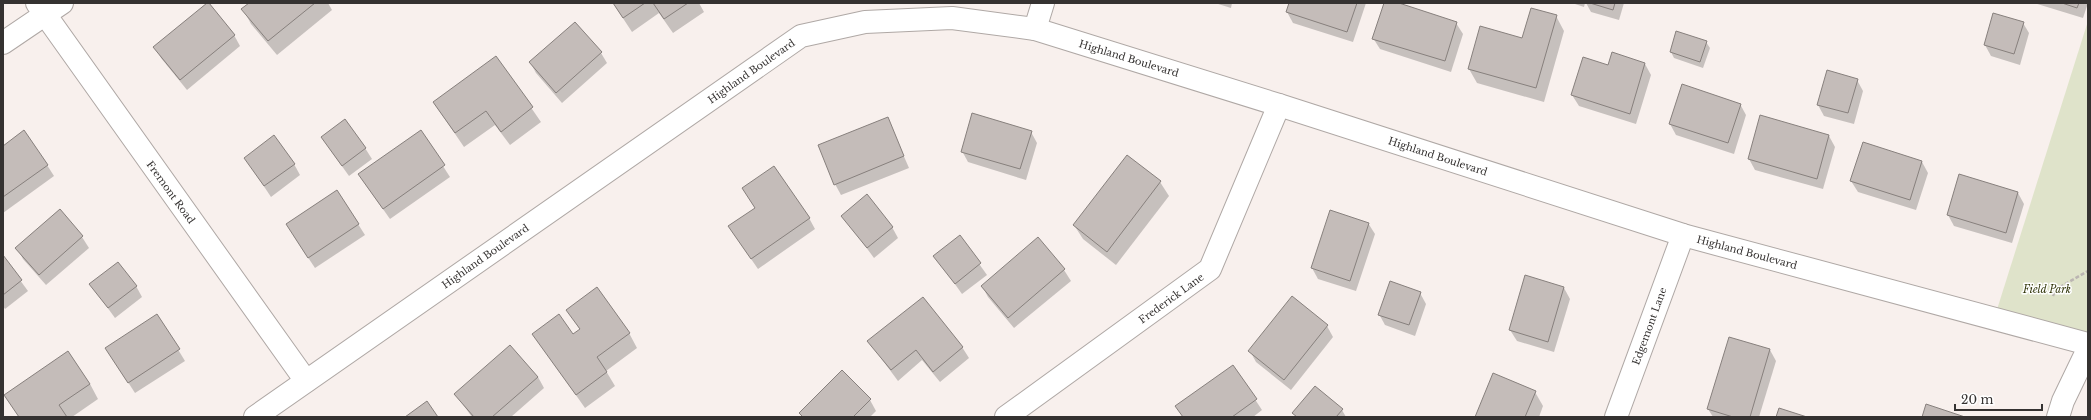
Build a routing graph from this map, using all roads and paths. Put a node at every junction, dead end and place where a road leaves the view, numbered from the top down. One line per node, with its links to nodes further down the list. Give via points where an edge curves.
1 (62, 3): 3 (street)
2 (1043, 3): 4 (street)
3 (40, 9): 5 (street); 12 (street, Fremont Road)
4 (1035, 29): 6 (street, Highland Boulevard); 12 (street, Highland Boulevard, via 952,18 865,22 800,36)
5 (3, 43)
6 (1280, 105): 7 (street, Highland Boulevard); 14 (street, Frederick Lane, via 1210,270)
7 (1683, 235): 10 (street, Highland Boulevard); 15 (street, Edgemont Lane)
8 (2088, 271): 9 (path, via 2055,290)
9 (2053, 296)
10 (2088, 344)
11 (2088, 349): 16 (street)
12 (306, 381): 13 (street, Highland Boulevard)
13 (254, 417)
14 (1006, 417)
15 (1616, 417)
16 (2058, 417)

